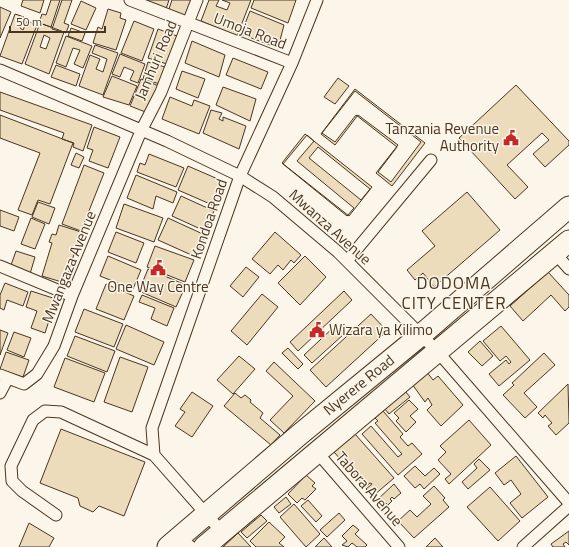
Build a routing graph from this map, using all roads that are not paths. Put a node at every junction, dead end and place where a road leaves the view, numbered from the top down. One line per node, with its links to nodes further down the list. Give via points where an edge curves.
1 (130, 0): 4 (street, Umoja Road)
2 (197, 0): 4 (street, Jamhuri Road)
3 (317, 0): 5 (street, Kondoa Road)
4 (188, 23): 5 (street, Umoja Road); 7 (street, Jamhuri Road, via 162,92)
5 (292, 63): 9 (street, Kondoa Road)
6 (0, 70): 7 (street, Mwanza Avenue)
7 (141, 131): 9 (street, Mwanza Avenue); 15 (street, Mwangaza Avenue)
8 (432, 160): 12 (street)
9 (240, 176): 12 (street, Mwanza Avenue, via 273,197); 21 (street, Kondoa Road, via 152,428)
10 (569, 208): 16 (highway, Nyerere Road)
11 (562, 246): 14 (street); 17 (highway, Nyerere Road)
12 (347, 261): 16 (street, Mwanza Avenue)
13 (0, 266): 15 (street)
14 (569, 269)
15 (72, 296): 18 (street, Mwangaza Avenue, via 54,346 37,374 24,384)
16 (421, 335): 17 (street, Mwanza Avenue); 24 (highway, Nyerere Road)
17 (436, 351): 20 (highway, Nyerere Road); 22 (street, Mwanza Avenue)
18 (4, 377): 19 (street)
19 (0, 393)
20 (316, 451): 26 (highway, Nyerere Road); 29 (street, Tabora Avenue)
21 (154, 455): 24 (street); 25 (street, via 61,412 45,411 33,420 11,466 12,481)
22 (569, 503)
23 (569, 506): 30 (street)
24 (205, 514): 26 (street); 27 (highway, Nyerere Road)
25 (56, 515)
26 (222, 532): 28 (highway, Nyerere Road)
27 (179, 544)
28 (204, 547)
29 (399, 547)
30 (523, 547)

